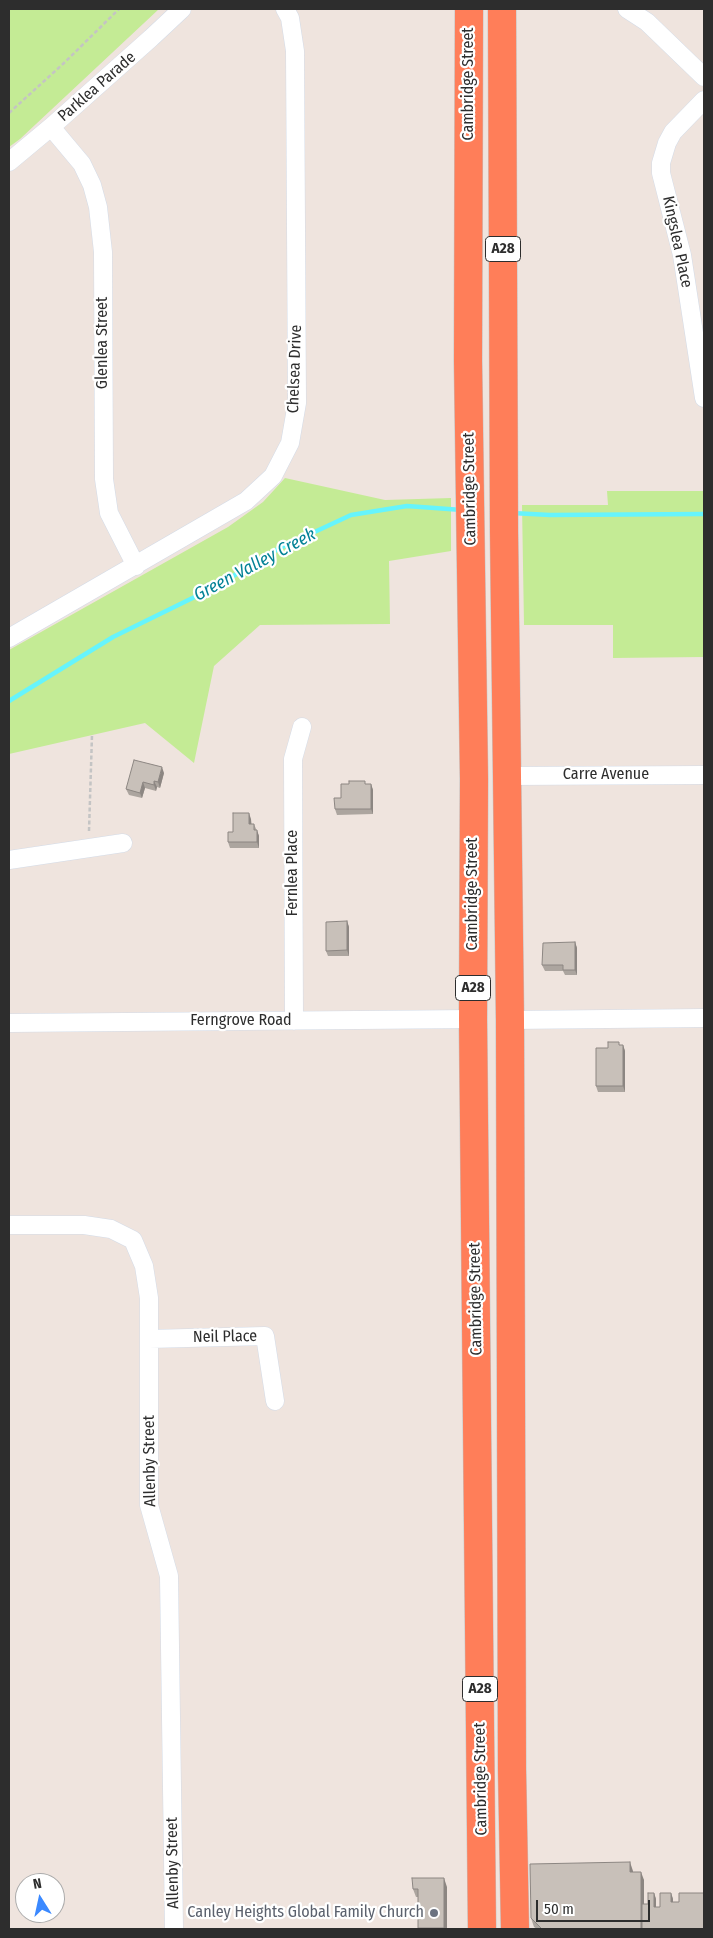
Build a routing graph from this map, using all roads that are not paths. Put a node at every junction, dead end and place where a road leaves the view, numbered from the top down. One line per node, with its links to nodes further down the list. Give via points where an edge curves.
1 (182, 9): 8 (street, Parklea Parade)
2 (285, 9): 11 (street, Chelsea Drive, via 290,18 295,51 297,403 290,443 273,476 246,501)
3 (469, 9): 19 (highway, Cambridge Street / A28)
4 (502, 9): 15 (highway, Cambridge Street / A28, via 503,490)
5 (626, 9): 6 (street, via 647,22)
6 (704, 76)
7 (704, 100): 10 (street, Kingslea Place, via 673,132 660,162 682,255)
8 (51, 127): 9 (street, Parklea Parade); 11 (street, Glenlea Street, via 82,164 98,207 103,252 104,480 109,513)
9 (9, 162)
10 (704, 398)
11 (136, 566): 12 (street, Chelsea Drive)
12 (9, 638)
13 (302, 727): 21 (street, Fernlea Place, via 293,759)
14 (704, 775): 15 (street, Carre Avenue)
15 (508, 776): 20 (highway, Cambridge Street / A28)
16 (123, 843): 17 (street)
17 (9, 860)
18 (704, 1018): 20 (street)
19 (473, 1019): 21 (street, Ferngrove Road); 27 (highway, Cambridge Street / A28)
20 (510, 1020): 28 (highway, Cambridge Street / A28)
21 (294, 1021): 22 (street, Ferngrove Road)
22 (9, 1023)
23 (9, 1225): 24 (street, Allenby Street, via 84,1225 111,1229 133,1240 144,1266 149,1298)
24 (149, 1339): 25 (street, Neil Place, via 265,1336); 26 (street, Allenby Street, via 149,1505 169,1576)
25 (274, 1401)
26 (174, 1929)
27 (482, 1929)
28 (515, 1929)

